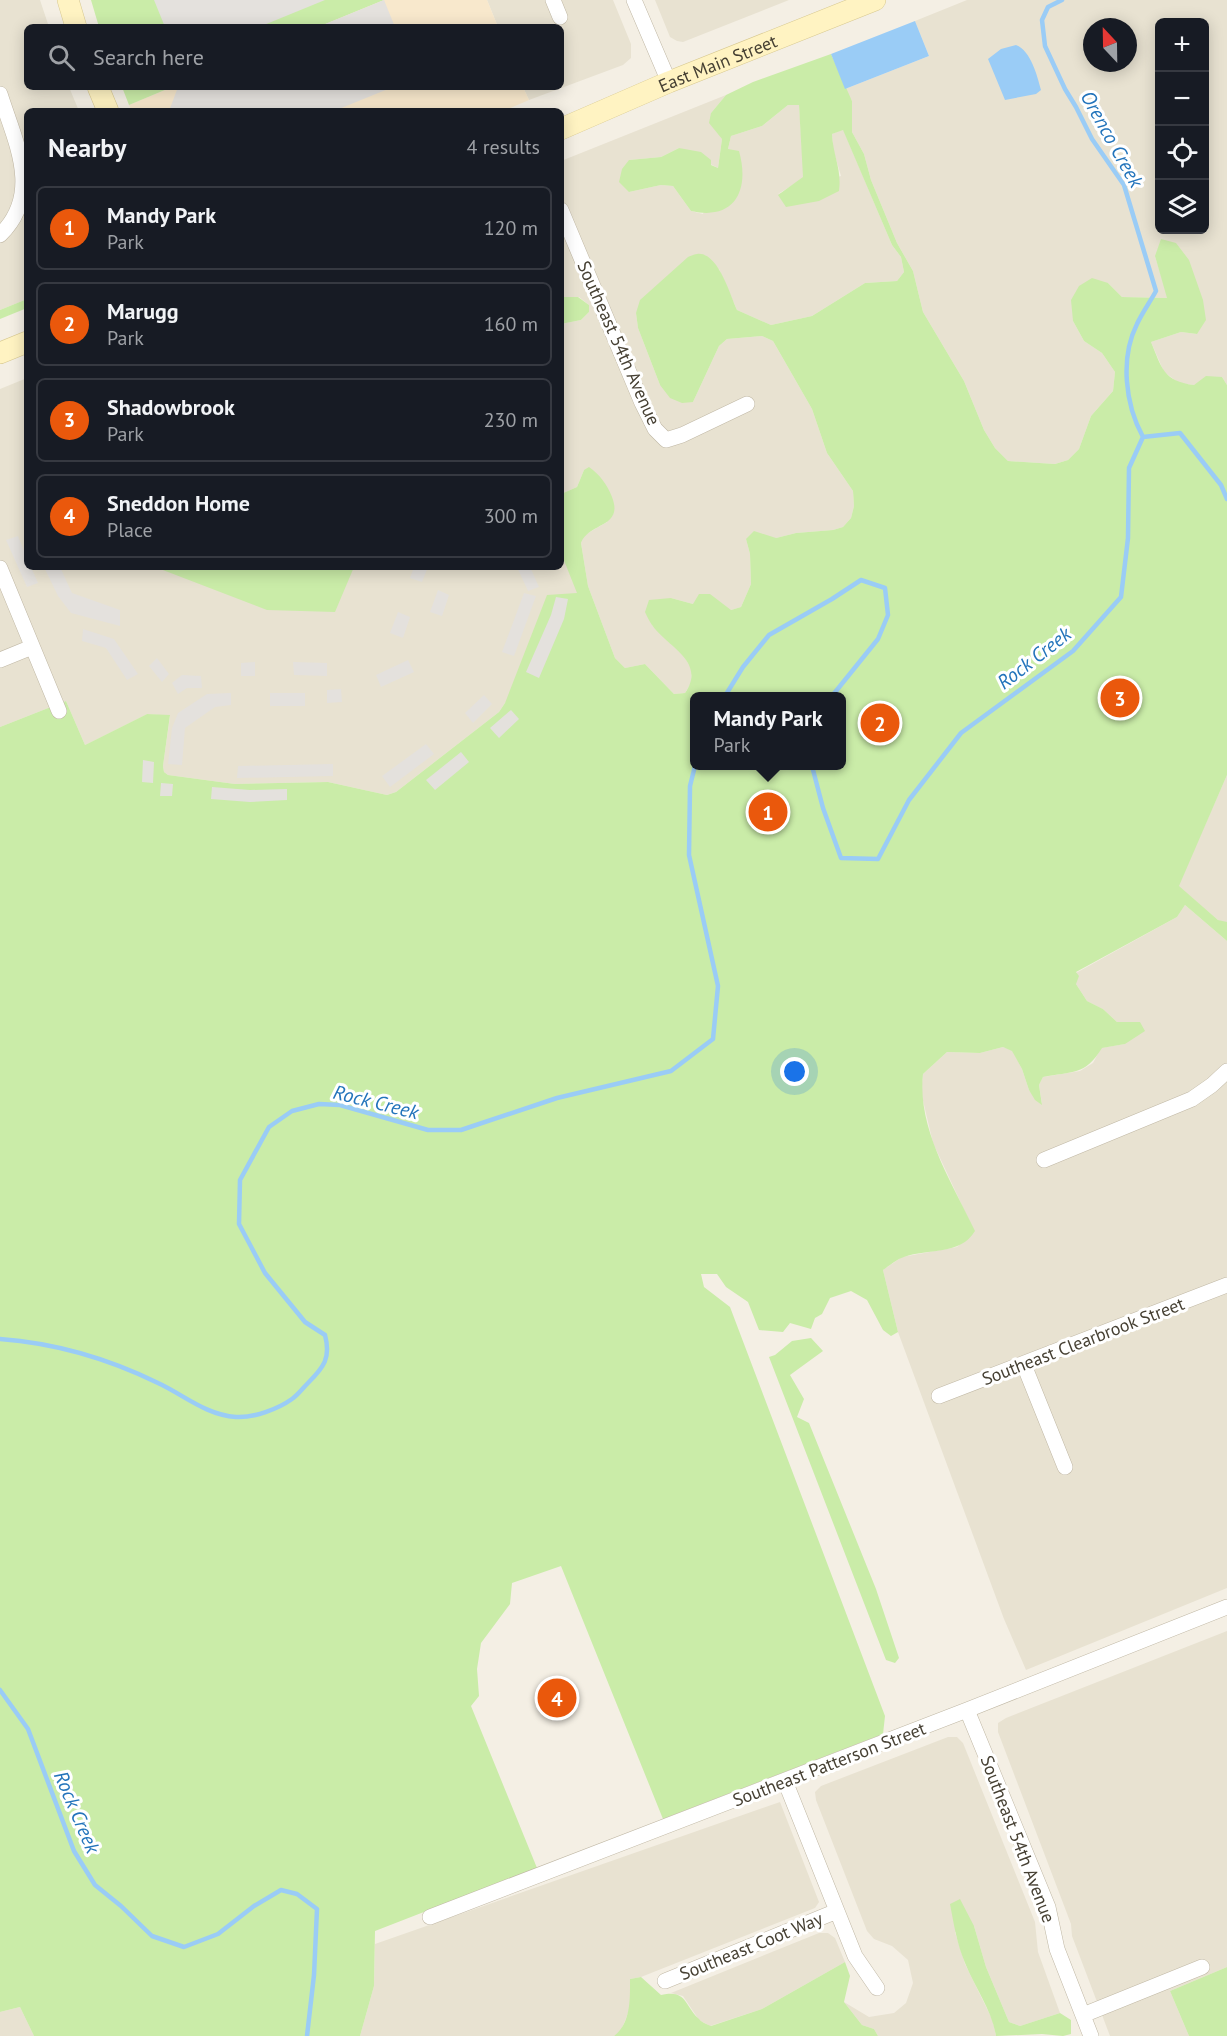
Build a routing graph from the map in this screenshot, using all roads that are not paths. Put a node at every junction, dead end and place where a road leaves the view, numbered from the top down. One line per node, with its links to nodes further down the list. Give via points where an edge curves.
1 (68, 0): 6 (main road)
2 (553, 0): 5 (street)
3 (634, 0): 7 (street)
4 (875, 0): 7 (main road, East Main Street)
5 (560, 17)
6 (75, 24)
7 (669, 82): 11 (main road, East Main Street)
8 (99, 90): 10 (main road)
9 (0, 94): 13 (street, via 23,166 24,184 16,215)
10 (107, 108)
11 (564, 128)
12 (564, 217): 16 (street, Southeast 54th Avenue, via 655,429 666,440)
13 (0, 236)
14 (24, 343): 15 (main road)
15 (0, 353)
16 (747, 404)
17 (0, 568): 18 (street)
18 (32, 646): 19 (street); 20 (street)
19 (0, 660)
20 (59, 711)
21 (1227, 1071): 22 (street, via 1191,1098)
22 (1044, 1160)
23 (1227, 1285): 24 (street, Southeast Clearbrook Street)
24 (1024, 1365): 25 (street, Southeast Clearbrook Street); 26 (street)
25 (939, 1396)
26 (1065, 1467)
27 (1227, 1607): 28 (street, Southeast Patterson Street)
28 (968, 1710): 29 (street, Southeast Patterson Street); 35 (street, Southeast 54th Avenue, via 1048,1907 1058,1949)
29 (785, 1781): 30 (street); 31 (street, Southeast Patterson Street)
30 (837, 1911): 33 (street, Southeast Coot Way); 34 (street, via 855,1956)
31 (430, 1917)
32 (1202, 1967): 35 (street)
33 (665, 1982)
34 (878, 1988)
35 (1083, 2015): 36 (street, Southeast 54th Avenue)
36 (1091, 2036)

